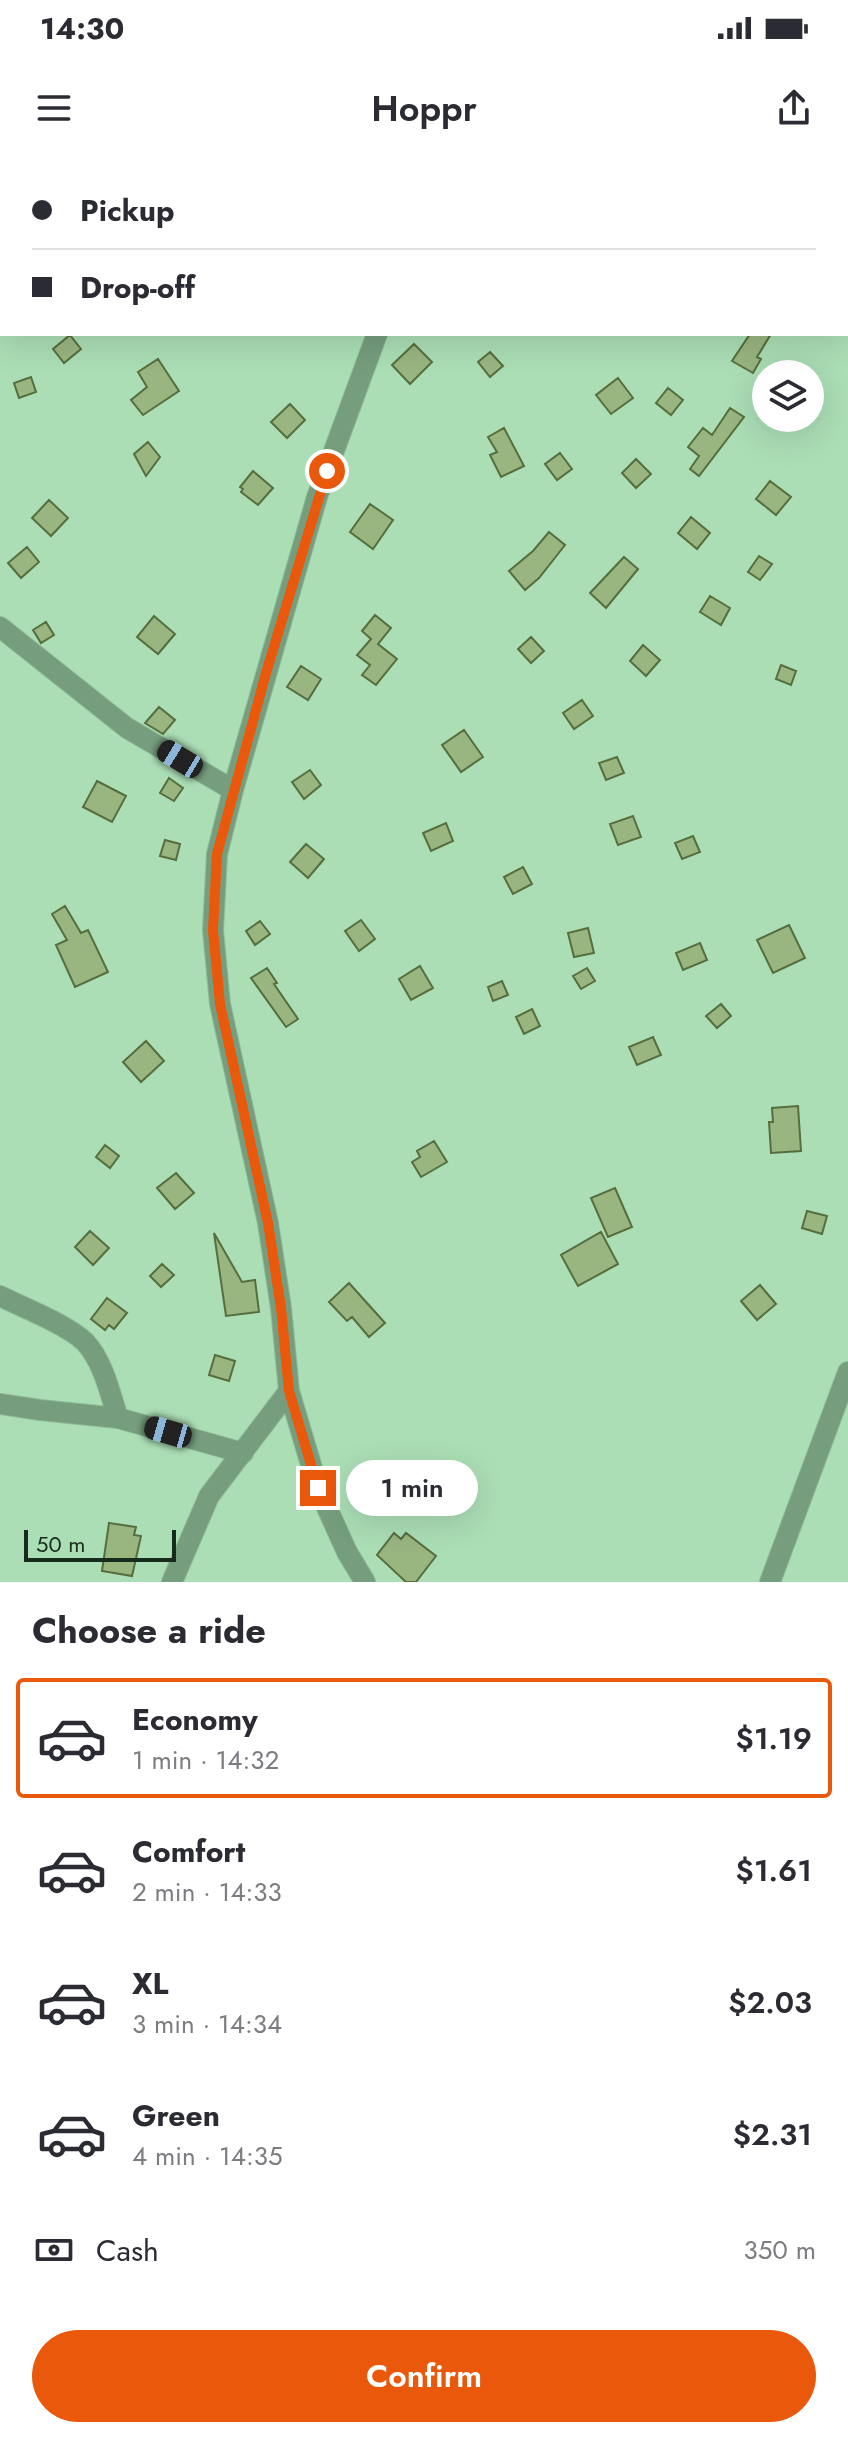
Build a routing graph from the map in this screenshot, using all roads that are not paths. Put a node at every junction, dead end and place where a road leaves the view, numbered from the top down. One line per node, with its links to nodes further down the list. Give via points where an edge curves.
1 (376, 336): 3 (street, via 317,497)
2 (0, 627): 3 (street, via 127,728)
3 (233, 790): 6 (street, via 217,854 213,930 220,1004 268,1223)
4 (0, 1296): 8 (street, via 84,1342 102,1370)
5 (848, 1372): 12 (street)
6 (289, 1391): 9 (street); 11 (street, via 318,1488)
7 (0, 1404): 8 (street)
8 (118, 1418): 9 (street)
9 (243, 1453): 10 (street, via 209,1496)
10 (172, 1582)
11 (365, 1582)
12 (770, 1582)

